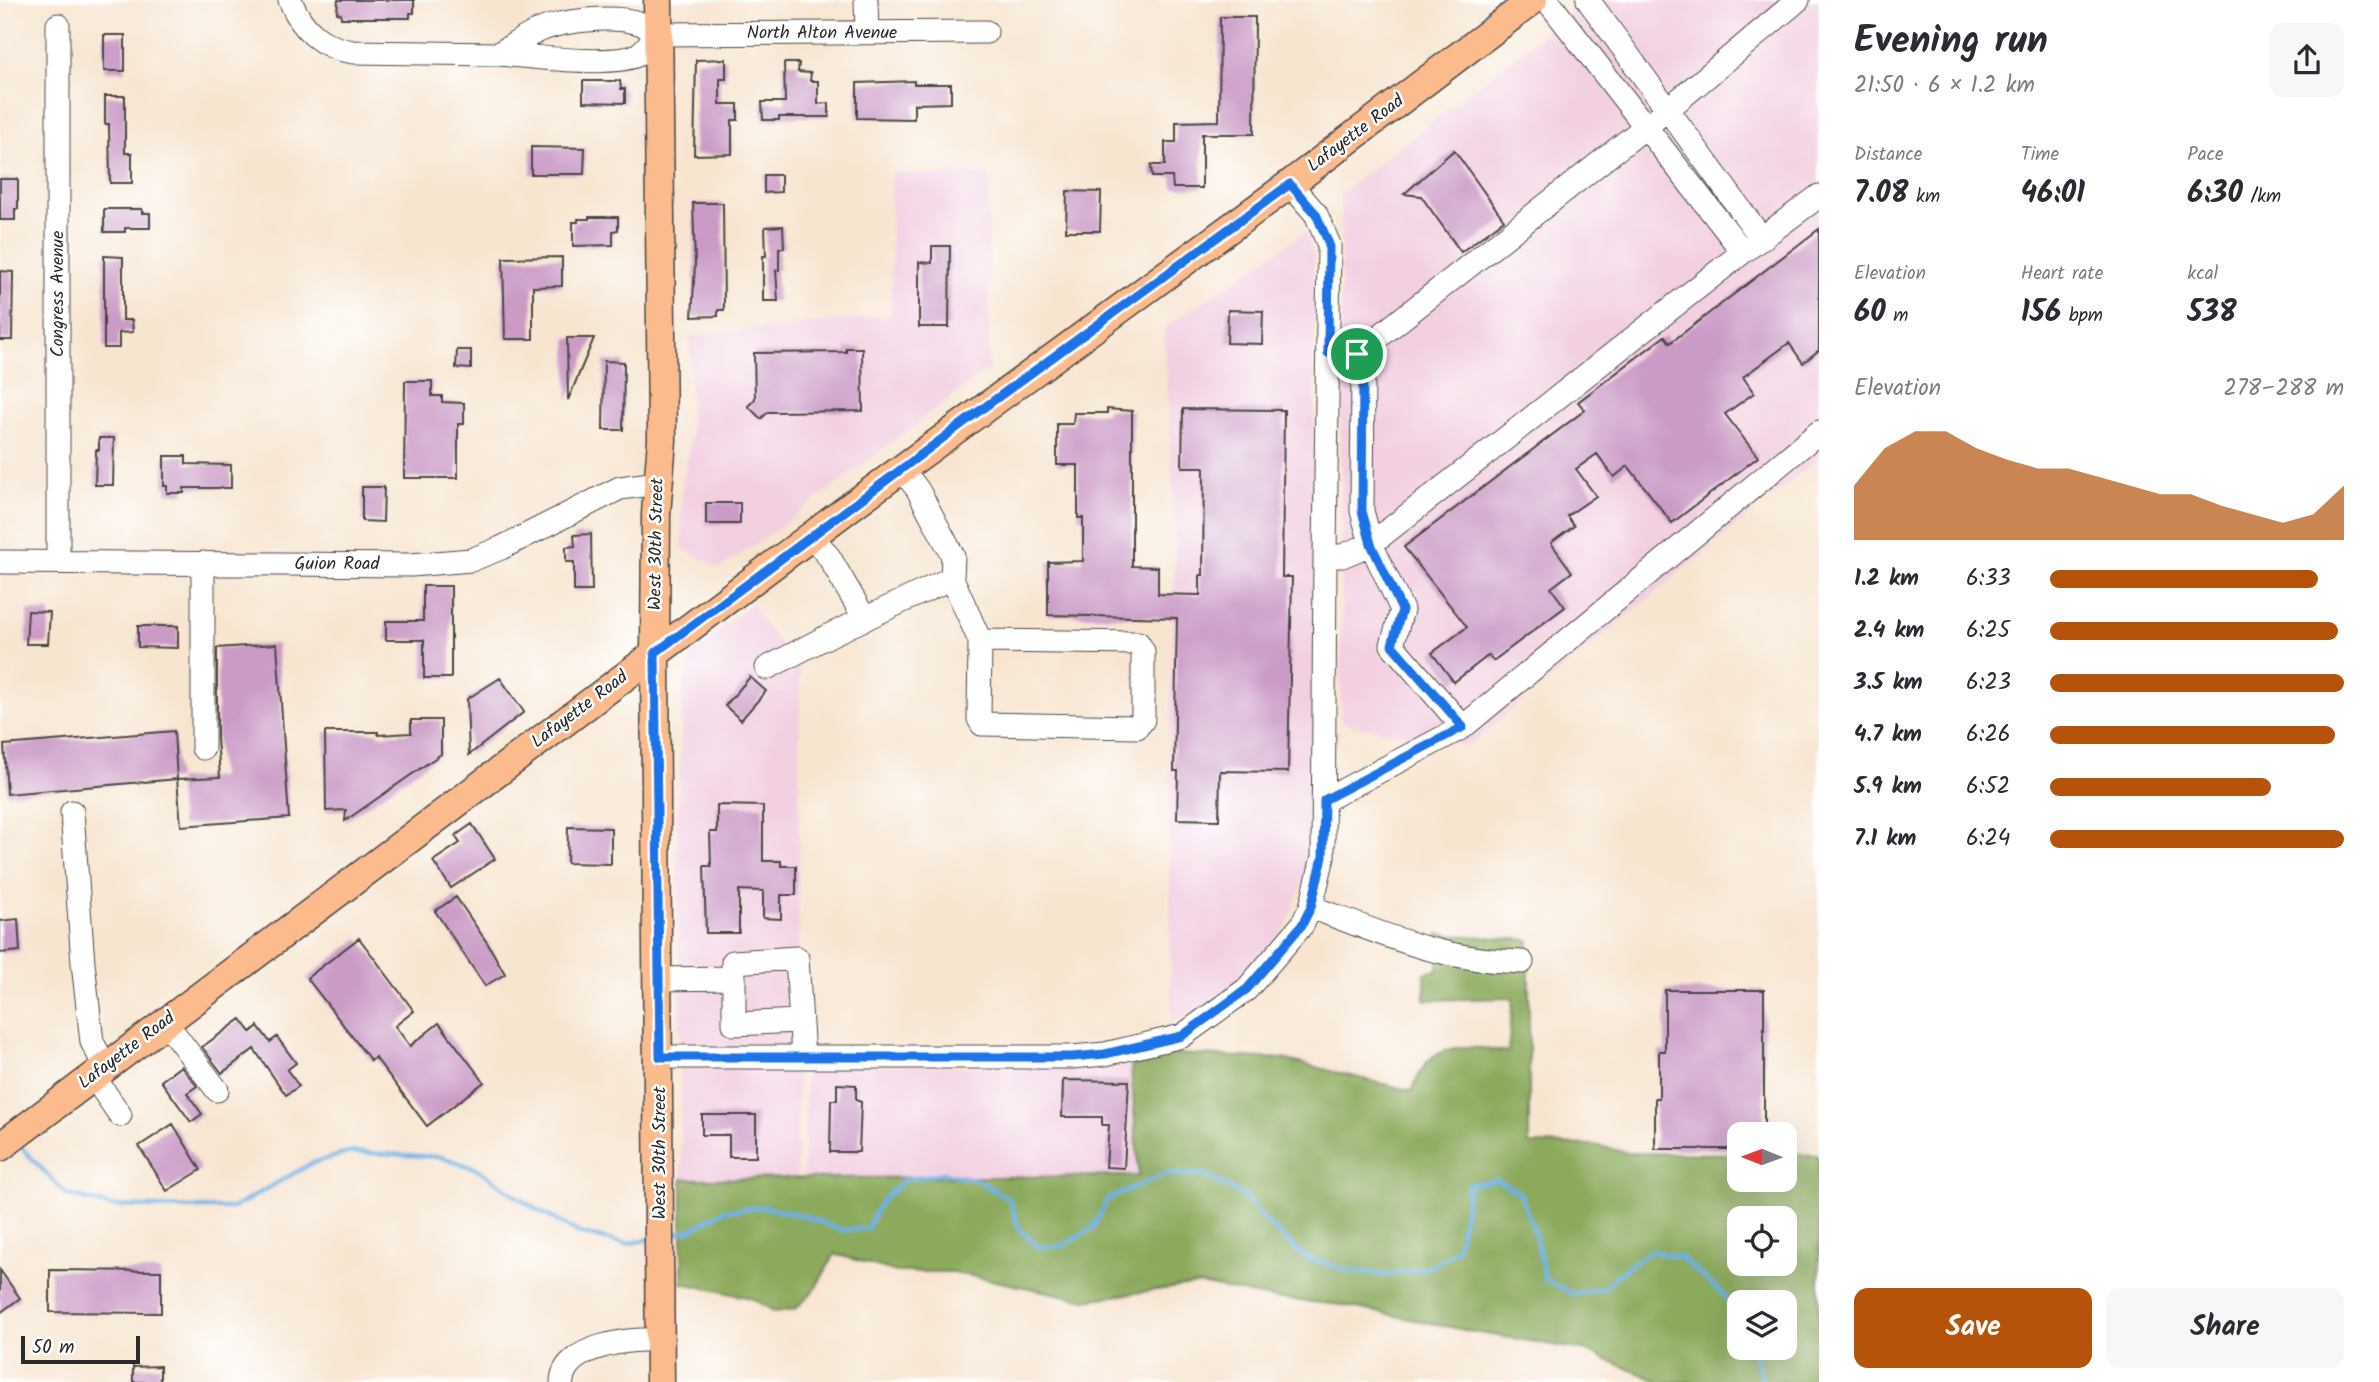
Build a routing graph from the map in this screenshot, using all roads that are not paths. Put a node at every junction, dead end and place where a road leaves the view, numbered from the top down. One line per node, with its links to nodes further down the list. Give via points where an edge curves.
1 (290, 0): 12 (street, via 298,18 316,38 340,50)
2 (658, 0): 11 (main road, West 30th Street)
3 (866, 0): 10 (street)
4 (1533, 0): 15 (main road, Lafayette Road)
5 (1548, 0): 14 (street)
6 (1588, 0): 13 (street)
7 (1798, 0): 13 (street)
8 (58, 25): 27 (street, Congress Avenue)
9 (986, 32): 10 (street, North Alton Avenue)
10 (867, 33): 11 (street, North Alton Avenue)
11 (658, 34): 12 (street, via 641,53 620,59); 12 (street, North Alton Avenue, via 629,21 591,20 537,31); 22 (main road, West 30th Street, via 662,440)
12 (498, 54)
13 (1668, 109): 14 (street); 17 (street)
14 (1645, 125): 17 (street); 19 (street)
15 (1290, 184): 18 (street, via 1316,214 1329,244); 21 (main road, Lafayette Road)
16 (1819, 195): 17 (street)
17 (1753, 245): 24 (street)
18 (1328, 353): 19 (street); 25 (street)
19 (1357, 354): 24 (street, via 1363,367 1362,511)
20 (1819, 432): 34 (street)
21 (902, 468): 23 (main road, Lafayette Road); 29 (street, via 953,556)
22 (657, 483): 28 (street, Guion Road, via 620,488 471,560 411,565); 32 (main road, West 30th Street)
23 (812, 536): 30 (street); 32 (main road, Lafayette Road)
24 (1371, 544): 25 (street, via 1342,556); 34 (street, via 1402,610 1392,645)
25 (1325, 556): 36 (street)
26 (0, 562): 27 (street, Guion Road)
27 (58, 562): 28 (street, Guion Road)
28 (203, 563): 35 (street)
29 (952, 578): 30 (street); 31 (street)
30 (865, 619): 33 (street)
31 (980, 641): 31 (street, via 982,724 1137,727 1143,720 1143,652 1138,643)
32 (655, 653): 41 (main road, West 30th Street); 43 (main road, Lafayette Road)
33 (767, 668)
34 (1463, 727): 36 (street)
35 (203, 748)
36 (1324, 800): 38 (street, via 1323,857)
37 (72, 812): 46 (street, via 83,963)
38 (1311, 907): 39 (street, via 1418,947 1472,959); 44 (street, via 1302,925 1247,989 1182,1036 1072,1057)
39 (1522, 962)
40 (734, 978): 41 (street); 42 (street, via 734,1024); 42 (street, via 733,962 797,958)
41 (658, 979): 45 (main road, West 30th Street)
42 (800, 1021): 44 (street)
43 (166, 1023): 46 (main road, Lafayette Road); 47 (street)
44 (803, 1056): 45 (street)
45 (660, 1057): 50 (main road, West 30th Street)
46 (100, 1072): 48 (street); 49 (main road, Lafayette Road)
47 (217, 1090)
48 (120, 1115)
49 (0, 1147)
50 (660, 1340): 51 (street, via 621,1341 581,1354 568,1364); 52 (main road, West 30th Street)
51 (562, 1382)
52 (660, 1382)

